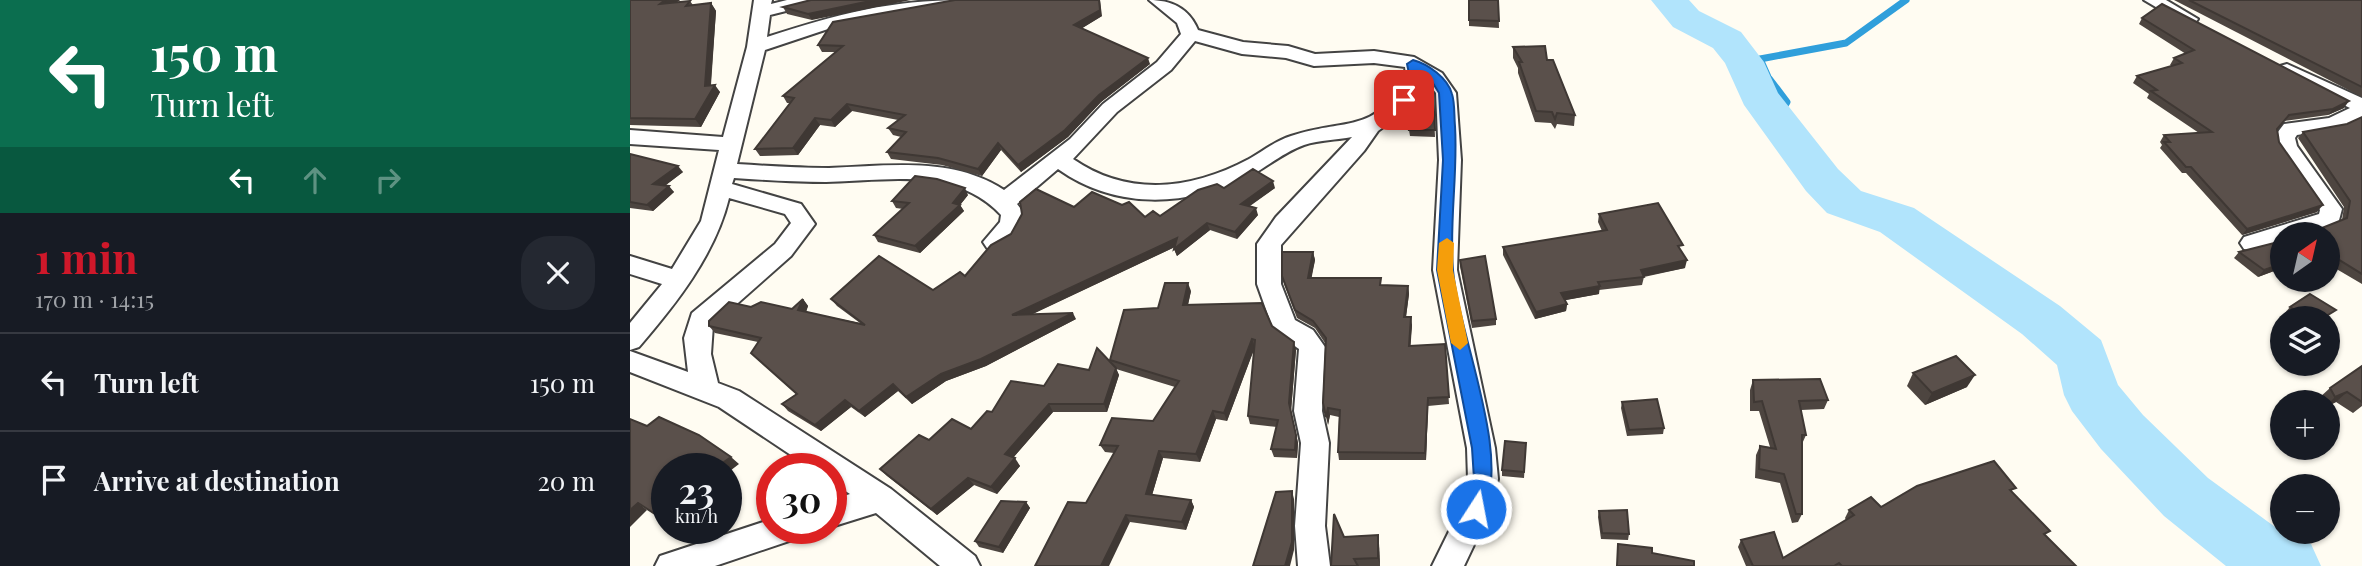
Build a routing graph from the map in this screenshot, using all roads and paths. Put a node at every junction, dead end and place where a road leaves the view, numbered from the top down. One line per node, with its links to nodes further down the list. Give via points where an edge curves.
1 (808, 0): 5 (street)
2 (956, 0): 8 (street, via 849,16)
3 (1158, 0): 7 (street, via 1185,21)
4 (2153, 0): 6 (street)
5 (762, 6): 8 (street)
6 (2200, 25)
7 (1190, 34): 10 (street, via 1314,60 1374,57); 15 (street, via 1167,64)
8 (756, 47): 14 (street)
9 (2267, 60): 11 (street)
10 (1413, 64): 12 (street, via 1418,83 1395,109); 33 (street, via 1435,77 1446,93 1450,160 1445,270 1481,448 1483,479 1476,509)
11 (2362, 108): 18 (street, via 2334,124 2291,129 2284,137 2330,209 2330,218)
12 (1371, 126): 15 (street, via 1287,144 1255,164 1180,194 1113,191 1078,176); 32 (street, via 1269,244 1269,284 1285,326 1312,347 1308,411 1315,443 1310,526)
13 (630, 137): 14 (street)
14 (732, 144): 16 (street)
15 (1057, 159): 17 (street)
16 (724, 179): 17 (street, via 898,170 974,184); 23 (street, via 712,220); 26 (street, via 793,209 803,224 783,250 701,320 696,358)
17 (1006, 202): 20 (street, via 1013,213 1011,225)
18 (2324, 222)
19 (2270, 238): 21 (street)
20 (995, 242)
21 (2252, 243)
22 (630, 265): 23 (street)
23 (678, 280): 24 (street)
24 (630, 340)
25 (630, 361): 26 (street)
26 (705, 388): 27 (street, via 776,428)
27 (880, 498): 28 (street); 31 (street)
28 (847, 509)
29 (756, 538): 30 (street)
30 (671, 566)
31 (964, 566)
32 (1314, 566)
33 (1448, 566)

